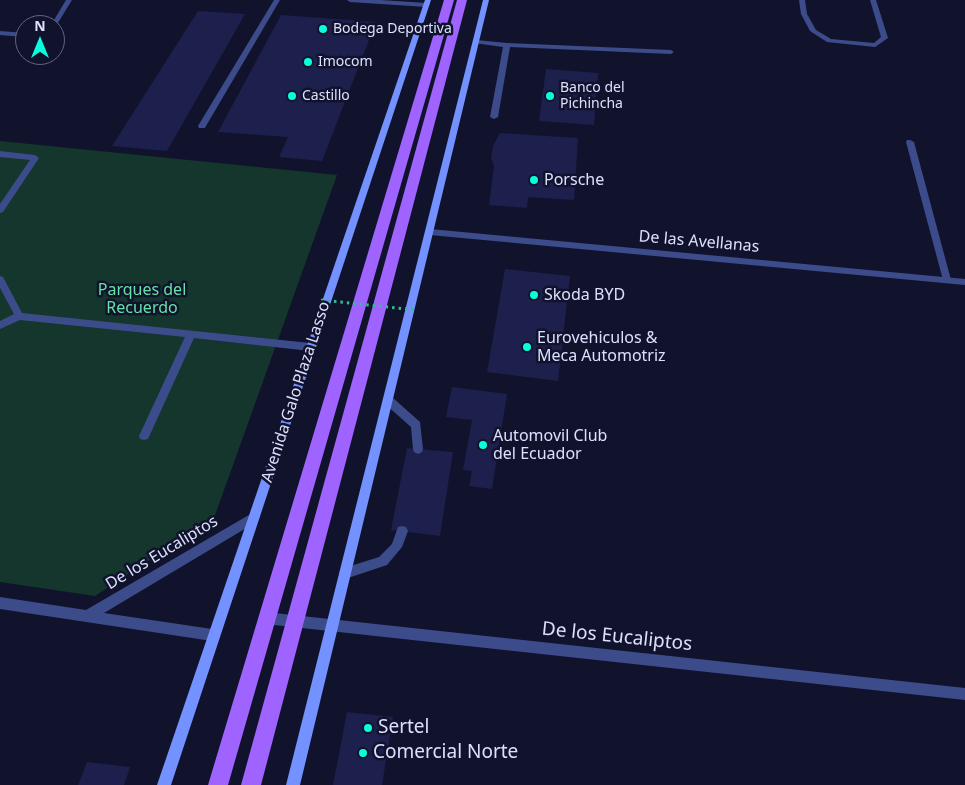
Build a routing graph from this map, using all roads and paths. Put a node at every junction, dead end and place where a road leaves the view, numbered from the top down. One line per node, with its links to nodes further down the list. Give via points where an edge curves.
1 (69, 0): 10 (street)
2 (277, 0): 17 (street)
3 (350, 0): 9 (street)
4 (449, 0): 39 (main road, Avenida Galo Plaza Lasso)
5 (462, 0): 40 (main road)
6 (486, 0): 13 (main road)
7 (802, 0): 8 (street, via 812,31 829,41 875,45 884,38)
8 (874, 0)
9 (428, 3): 30 (main road, Avenida Galo Plaza Lasso)
10 (60, 15)
11 (0, 33): 12 (street)
12 (15, 34)
13 (476, 42): 14 (street); 21 (main road)
14 (507, 45): 15 (street); 16 (street)
15 (671, 52)
16 (494, 117)
17 (202, 126)
18 (910, 142): 23 (street)
19 (0, 154): 20 (street, via 35,158)
20 (0, 210)
21 (430, 232): 23 (street, De las Avellanas); 31 (main road)
22 (0, 279): 27 (street)
23 (947, 280): 24 (street, De las Avellanas)
24 (965, 282)
25 (321, 300): 26 (path, bridge)
26 (416, 310)
27 (19, 316): 28 (street); 29 (street)
28 (0, 325)
29 (192, 335): 30 (street); 32 (street)
30 (310, 348): 34 (main road, Avenida Galo Plaza Lasso)
31 (388, 400): 33 (street, via 416,425); 36 (main road)
32 (144, 436)
33 (418, 449)
34 (254, 517): 38 (street, De los Eucaliptos); 42 (main road, Avenida Galo Plaza Lasso)
35 (402, 531): 36 (street, via 396,547 383,561)
36 (345, 573): 41 (main road)
37 (0, 603): 38 (street)
38 (86, 617): 42 (street)
39 (265, 618): 40 (street, De los Eucaliptos); 45 (main road, Avenida Galo Plaza Lasso)
40 (294, 621): 41 (street, De los Eucaliptos); 46 (main road)
41 (332, 625): 43 (street, De los Eucaliptos); 47 (main road)
42 (212, 635): 44 (main road, Avenida Galo Plaza Lasso)
43 (965, 694)
44 (164, 785)
45 (218, 785)
46 (251, 785)
47 (293, 785)

